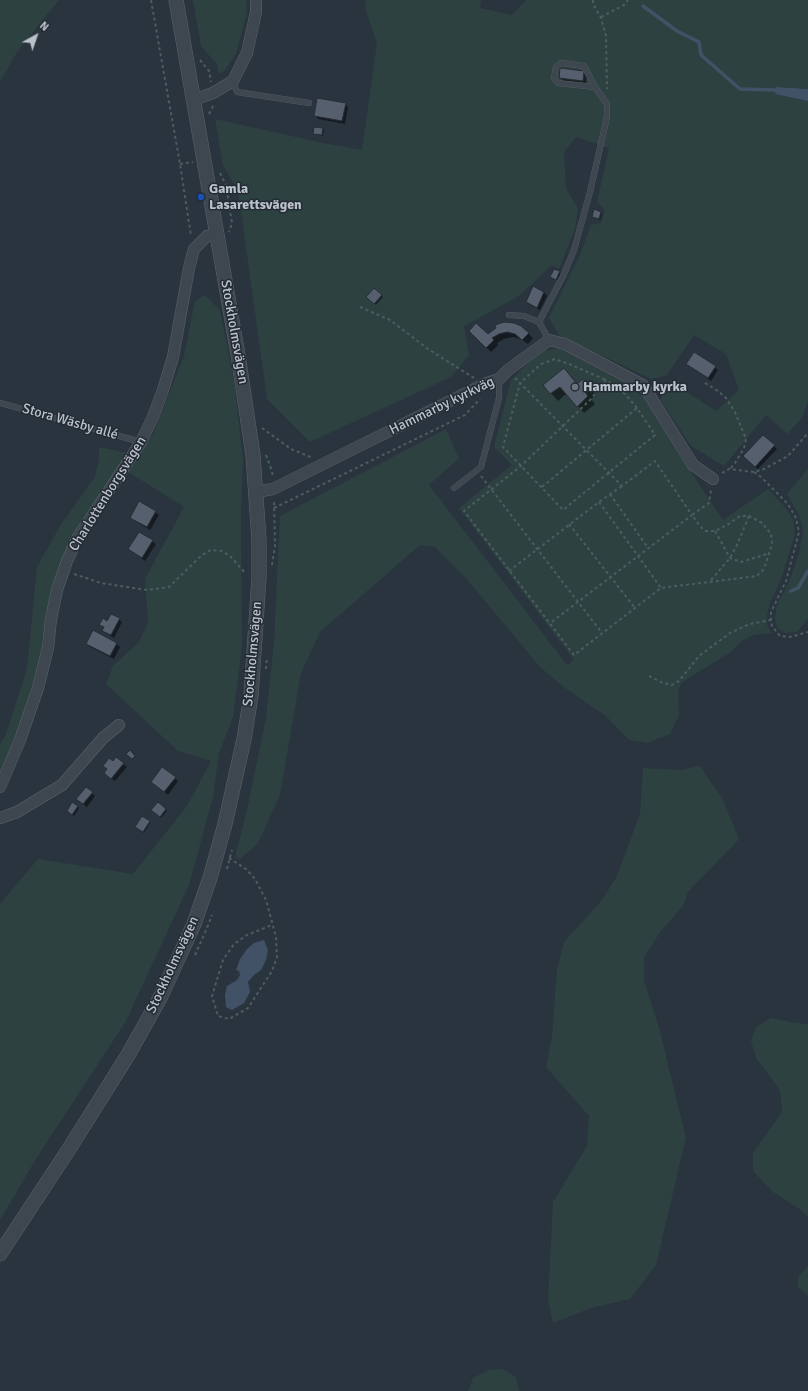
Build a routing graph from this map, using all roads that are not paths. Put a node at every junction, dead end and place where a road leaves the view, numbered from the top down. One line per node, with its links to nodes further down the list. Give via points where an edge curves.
1 (176, 0): 5 (street, Stockholmsvägen)
2 (256, 0): 3 (street, via 256,12 247,53)
3 (233, 81): 5 (street, via 213,93); 6 (lane, via 237,92)
4 (595, 87): 4 (lane, via 584,66 561,63 556,67 554,78 558,83); 9 (lane, via 607,104 607,117 590,192 574,250)
5 (193, 100): 7 (street, Stockholmsvägen)
6 (308, 103)
7 (217, 233): 13 (street, Charlottenborgsvägen, via 207,236 194,249 188,268 173,357 153,417); 16 (street, Stockholmsvägen, via 248,411)
8 (509, 315): 9 (lane, via 524,316)
9 (539, 322): 10 (lane)
10 (550, 340): 11 (street, Hammarby kyrkväg); 14 (street, via 565,344 643,385 693,465)
11 (499, 379): 15 (lane, via 499,398 481,467); 16 (street, Hammarby kyrkväg, via 484,389 273,489)
12 (0, 402): 13 (lane, Stora Wäsby allé)
13 (141, 442): 18 (street, Charlottenborgsvägen, via 78,537 64,571 57,590 48,648 38,688)
14 (713, 479)
15 (454, 488)
16 (256, 492): 20 (street, Stockholmsvägen, via 259,578 251,696 225,824 223,856 210,878 194,924 161,996 128,1055)
17 (120, 725): 19 (street, via 103,738 62,785 16,812)
18 (0, 787)
19 (0, 818)
20 (0, 1254)

